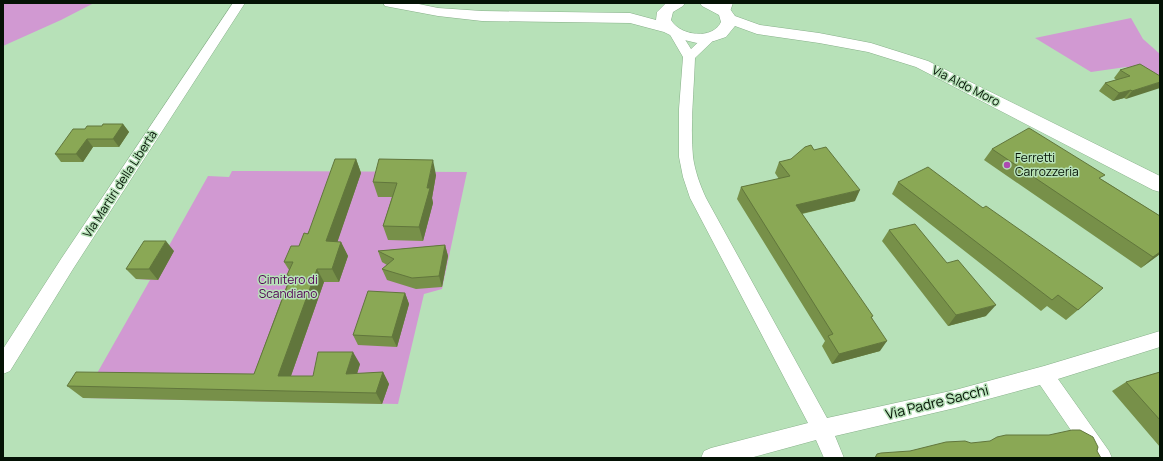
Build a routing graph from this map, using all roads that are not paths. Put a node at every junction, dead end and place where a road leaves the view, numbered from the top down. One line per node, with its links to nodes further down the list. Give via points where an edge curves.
1 (239, 3): 14 (street, Via Martiri della Libertà)
2 (390, 3): 7 (main road, via 438,12 482,16)
3 (678, 3): 5 (main road)
4 (707, 3): 6 (main road, Via Aldo Moro)
5 (665, 11): 7 (main road); 9 (main road, via 662,18)
6 (727, 11): 8 (main road, Via Aldo Moro); 10 (main road, via 729,22 726,29)
7 (630, 18): 9 (main road, Via Aldo Moro)
8 (757, 29): 10 (main road, Via Aldo Moro); 12 (main road, Via Aldo Moro, via 871,48 922,64)
9 (672, 30): 10 (main road, Via Aldo Moro, via 692,37); 11 (street)
10 (715, 36): 11 (street)
11 (689, 57): 16 (street, via 686,157 690,177 698,198)
12 (1160, 185)
13 (1160, 339): 15 (street, Via Padre Sacchi)
14 (3, 365)
15 (1044, 375): 16 (street, Via Padre Sacchi, via 941,403); 19 (street)
16 (822, 429): 17 (street, Via Padre Sacchi); 18 (street)
17 (711, 458)
18 (834, 458)
19 (1102, 458)

